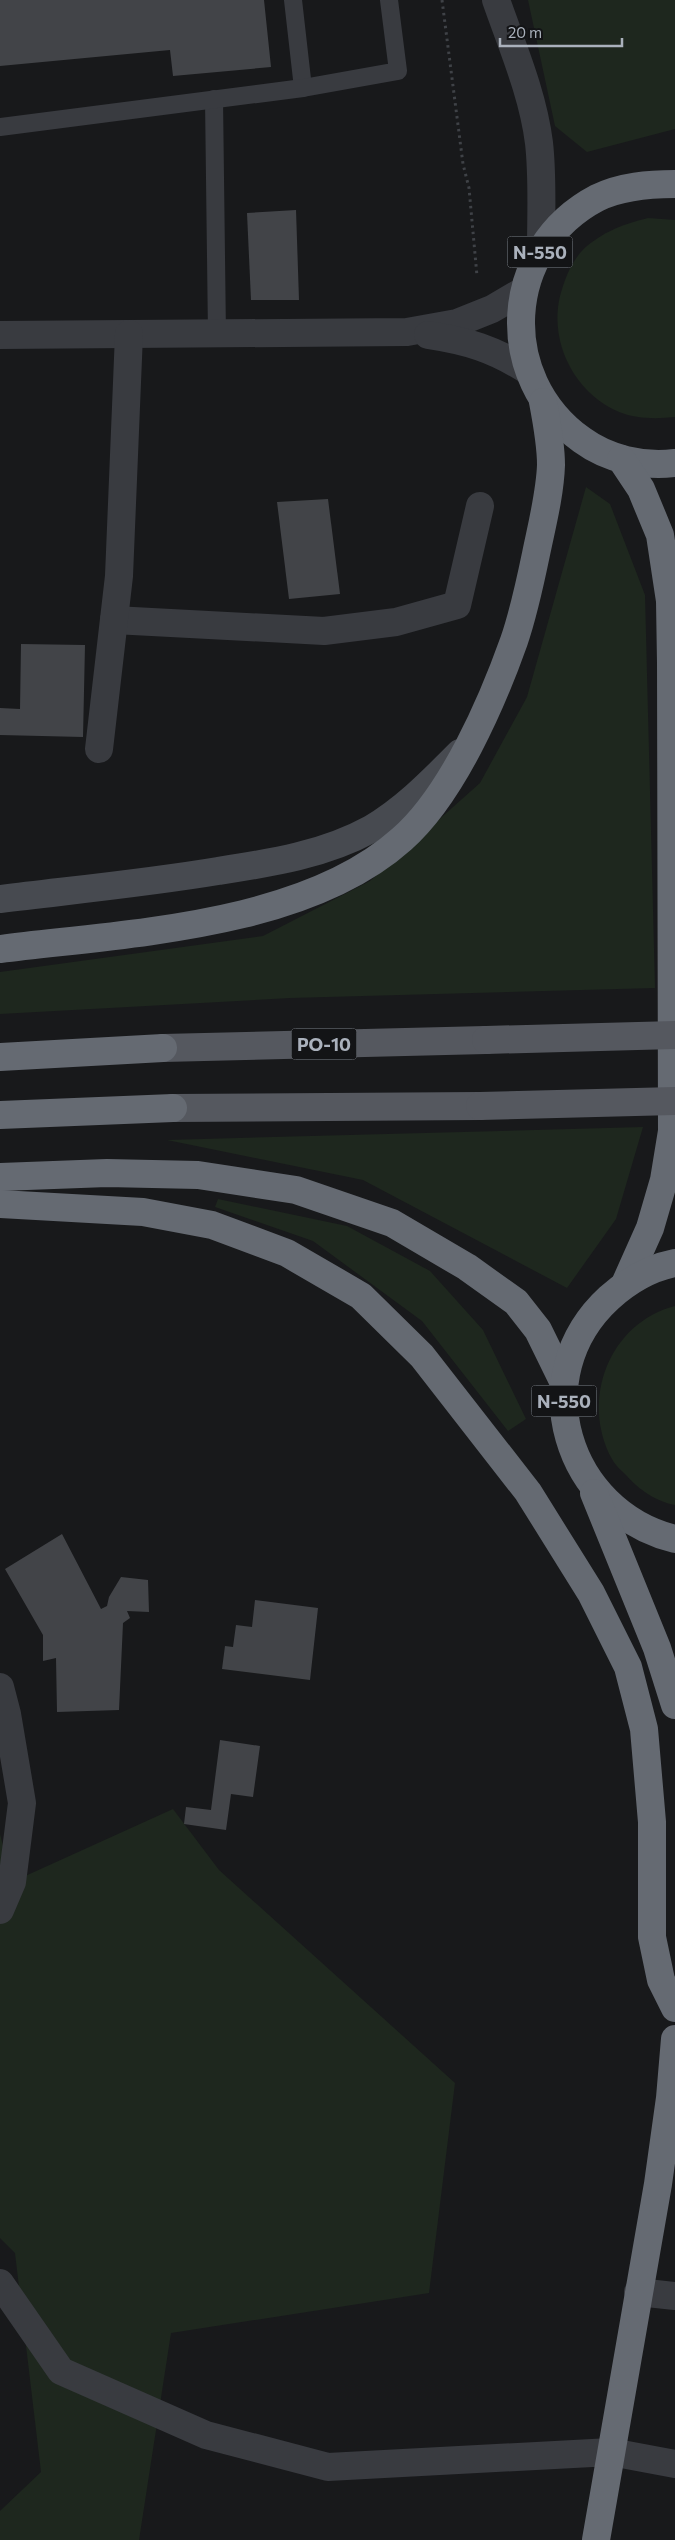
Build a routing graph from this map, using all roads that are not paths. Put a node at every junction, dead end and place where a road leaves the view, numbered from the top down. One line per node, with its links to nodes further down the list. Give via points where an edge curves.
1 (293, 0): 4 (lane)
2 (389, 0): 4 (lane, via 398,71)
3 (496, 0): 8 (street, via 528,95 539,141)
4 (304, 88): 5 (lane)
5 (214, 99): 6 (lane); 13 (lane)
6 (0, 127)
7 (675, 184): 8 (highway, N-550, via 635,186 598,198 566,220)
8 (541, 249): 9 (highway, N-550)
9 (523, 291): 10 (street, via 457,324); 14 (highway, N-550, via 520,331)
10 (407, 332): 13 (street); 14 (street, via 459,340 498,353)
11 (129, 334): 12 (street); 13 (street); 19 (street, via 119,576)
12 (0, 335)
13 (217, 335)
14 (527, 370): 15 (highway, N-550)
15 (543, 402): 16 (highway, N-550, via 564,428 591,446); 20 (highway, via 549,429 551,465 544,518 523,616 503,671)
16 (621, 459): 17 (highway, N-550, via 658,465); 33 (highway, N-550, via 641,489 660,535 670,601 671,662 672,1131 664,1180 650,1228)
17 (675, 463)
18 (480, 506): 19 (street, via 456,605 396,622 324,631)
19 (114, 620): 21 (street)
20 (469, 745): 22 (street, via 413,800 370,829 334,845 283,861 187,877); 23 (highway, via 448,782 403,838 372,862 329,885 280,905 180,926)
21 (99, 749)
22 (0, 899)
23 (0, 949)
24 (675, 1035): 25 (main road, PO-10, bridge)
25 (162, 1048): 26 (highway, PO-10)
26 (0, 1057)
27 (675, 1101): 28 (main road, bridge)
28 (173, 1108): 29 (highway)
29 (0, 1115)
30 (0, 1177): 34 (highway, via 107,1173 198,1175 296,1190 392,1223 467,1267 516,1302 538,1330)
31 (0, 1204): 40 (highway, via 143,1212 212,1225 287,1253 361,1296 422,1356 528,1492 592,1593 628,1668 645,1738 652,1822 652,1937 661,1980)
32 (675, 1263): 33 (highway, N-550, via 657,1267)
33 (625, 1284): 34 (highway, N-550, via 596,1311 585,1328 575,1345)
34 (564, 1384): 35 (highway, N-550, via 568,1436)
35 (589, 1483): 36 (highway, N-550, via 631,1522); 38 (highway, N-550, via 657,1648)
36 (675, 1539)
37 (0, 1687): 39 (street, via 22,1803 12,1882)
38 (675, 1705)
39 (0, 1910)
40 (675, 2008)
41 (675, 2039): 43 (highway, via 658,2184)
42 (0, 2283): 45 (street, via 61,2371 206,2435 328,2467)
43 (638, 2292): 44 (street); 45 (highway)
44 (675, 2296)
45 (611, 2452): 46 (street); 47 (highway)
46 (675, 2464)
47 (596, 2540)

